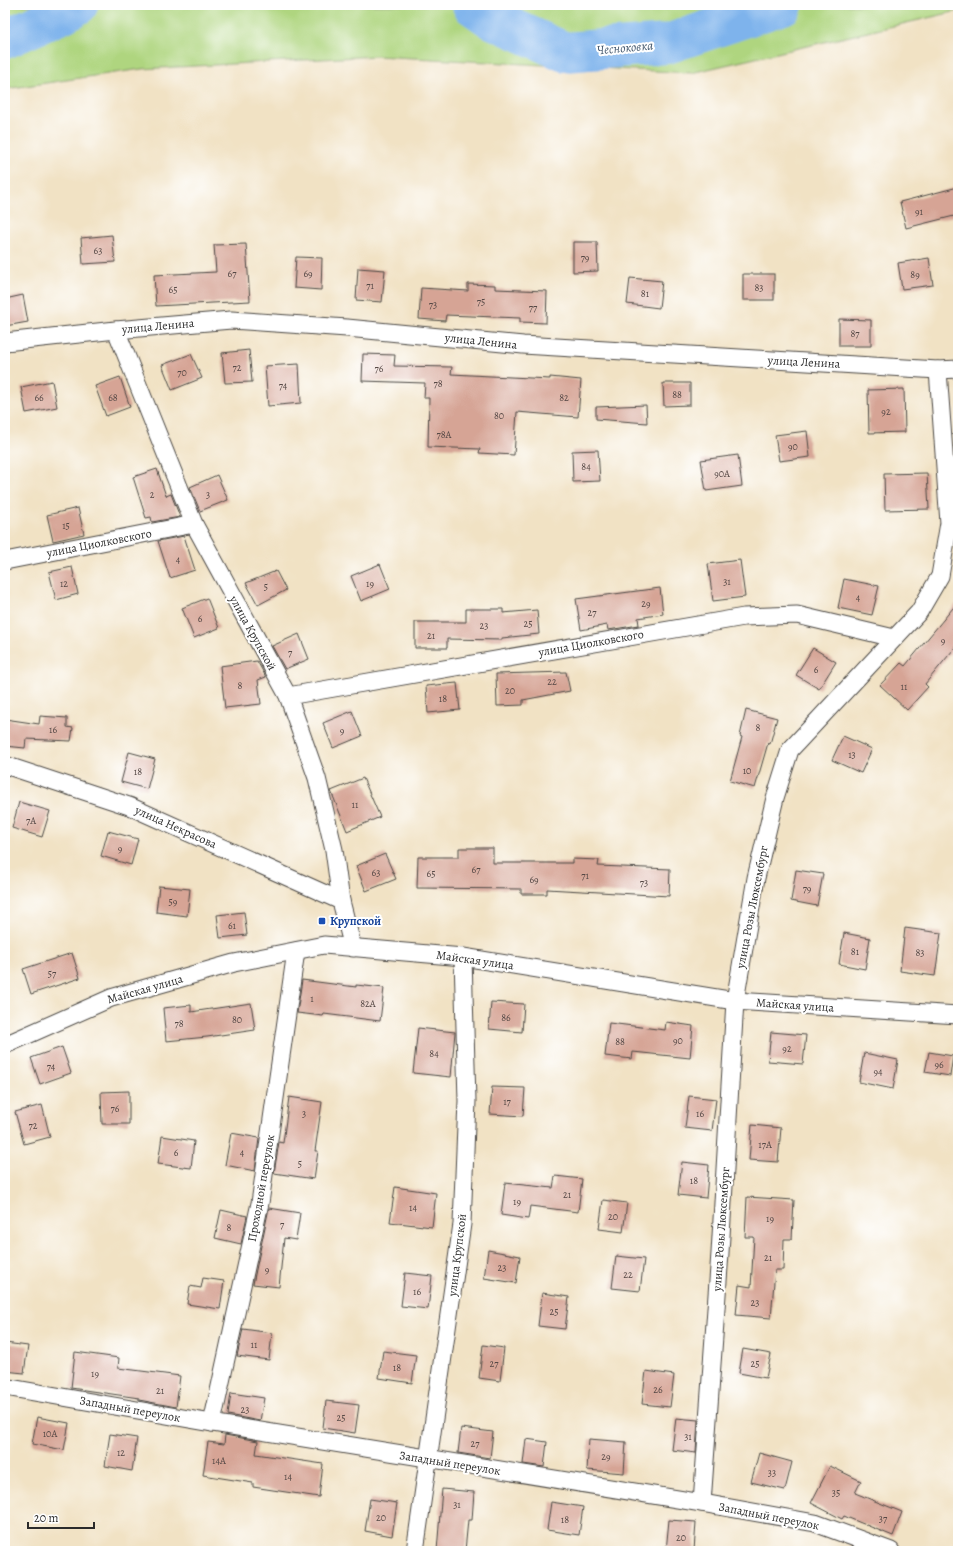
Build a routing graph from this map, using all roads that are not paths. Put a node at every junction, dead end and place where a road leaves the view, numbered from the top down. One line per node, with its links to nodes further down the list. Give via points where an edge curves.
1 (116, 330): 2 (street, улица Ленина); 4 (street, улица Ленина, via 231,320 523,345); 5 (street, улица Крупской)
2 (5, 342)
3 (958, 369): 4 (street, улица Ленина)
4 (938, 370): 7 (street, улица Розы Люксембург, via 949,523 940,576 919,612)
5 (194, 524): 6 (street, улица Циолковского); 8 (street, улица Крупской)
6 (5, 561)
7 (894, 638): 8 (street, улица Циолковского, via 797,615 744,617); 14 (street, улица Розы Люксембург, via 790,750 775,798 756,878)
8 (288, 696): 10 (street, улица Крупской, via 317,778 334,850)
9 (5, 765): 10 (street, улица Некрасова, via 129,806)
10 (341, 901): 11 (street, улица Крупской)
11 (353, 948): 12 (street, Майская улица, via 324,945); 13 (street, Майская улица)
12 (296, 951): 16 (street, Майская улица, via 234,963 111,998); 18 (street, Проходной переулок, via 260,1203)
13 (463, 957): 14 (street, Майская улица); 19 (street, улица Крупской, via 467,1101 462,1224)
14 (735, 1001): 15 (street, Майская улица); 20 (street, улица Розы Люксембург)
15 (958, 1015)
16 (5, 1044)
17 (5, 1387): 18 (street, Западный переулок)
18 (212, 1423): 19 (street, Западный переулок)
19 (427, 1459): 20 (street, Западный переулок); 21 (street, улица Крупской)
20 (702, 1503): 22 (street, Западный переулок, via 814,1523)
21 (415, 1551)
22 (891, 1551)

